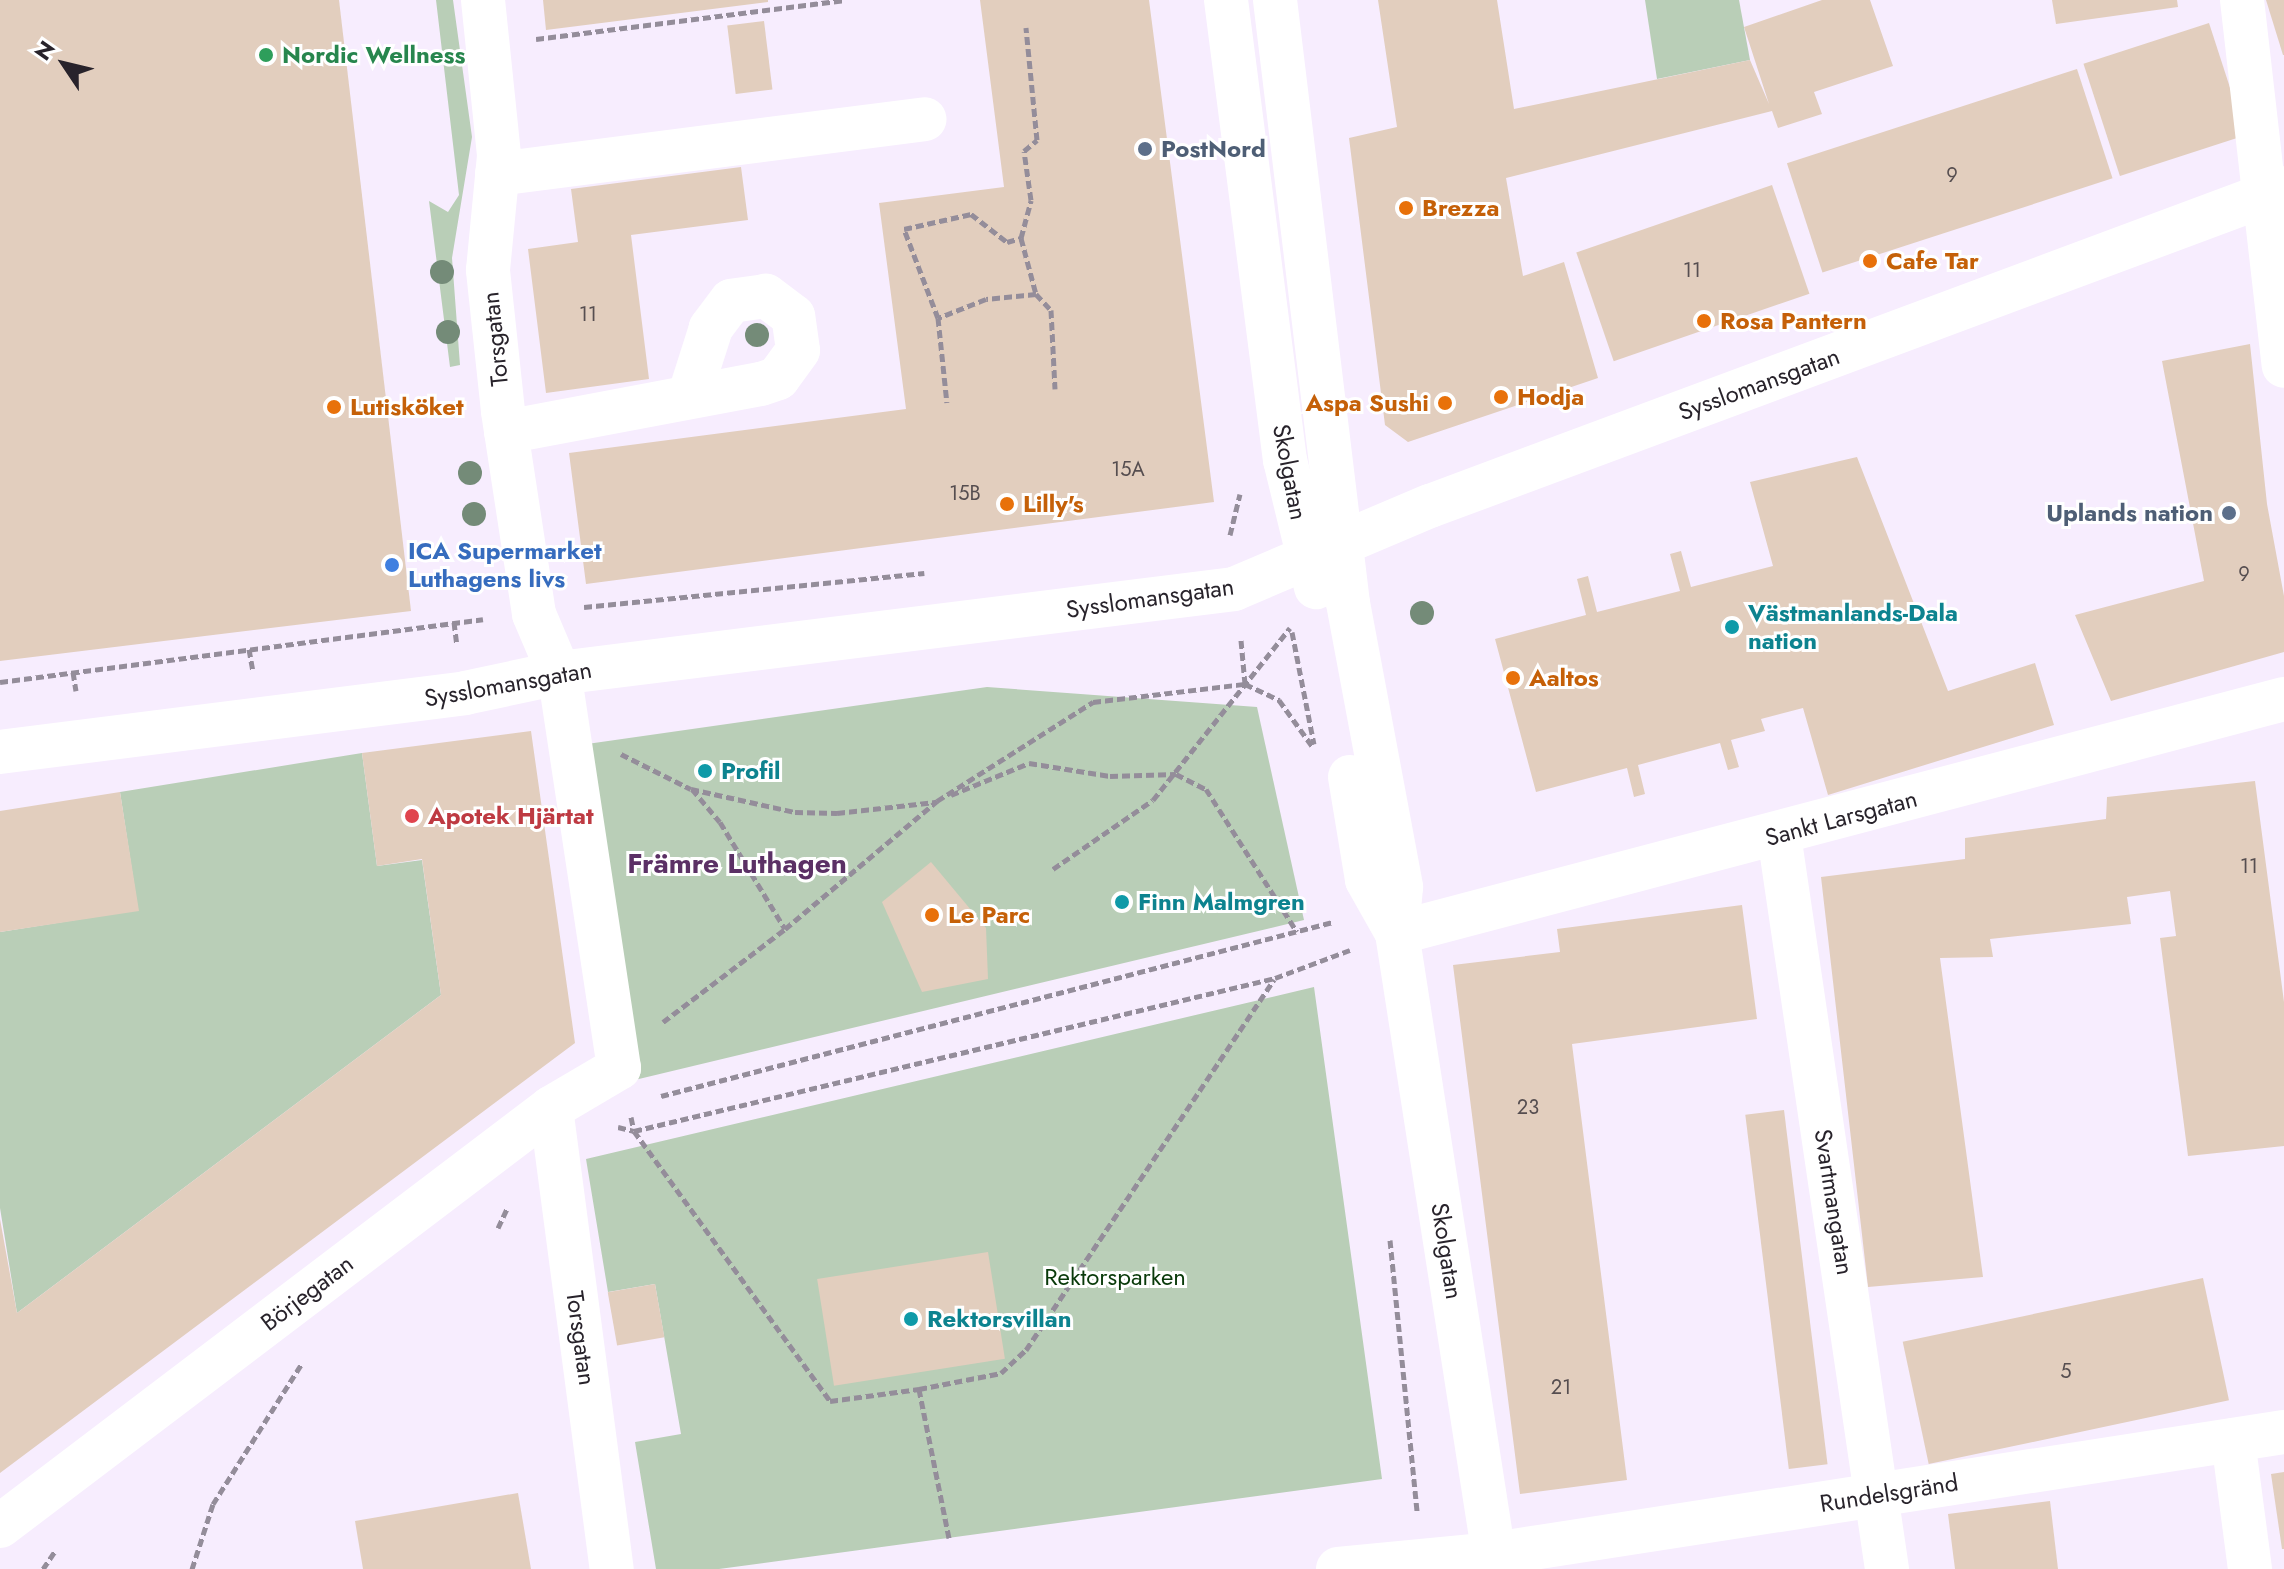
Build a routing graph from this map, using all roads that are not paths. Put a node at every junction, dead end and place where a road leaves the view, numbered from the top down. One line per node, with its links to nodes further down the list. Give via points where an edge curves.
1 (483, 0): 6 (street, Torsgatan)
2 (1226, 0): 11 (street, Skolgatan, via 1285,460)
3 (1275, 0): 11 (street, Skolgatan)
4 (2242, 0): 7 (street)
5 (924, 119): 6 (street)
6 (497, 174): 10 (street, Torsgatan, via 488,270)
7 (2273, 192): 8 (street); 11 (street, Sysslomansgatan)
8 (2284, 366)
9 (689, 397): 10 (street)
10 (506, 432): 12 (street, Torsgatan, via 534,614)
11 (1325, 551): 12 (street, Sysslomansgatan, via 1234,589); 16 (street, Skolgatan, via 1324,613 1367,880)
12 (559, 673): 14 (street, Sysslomansgatan, via 465,693); 17 (street, Torsgatan)
13 (2284, 699): 15 (street, Sankt Larsgatan)
14 (0, 752)
15 (1779, 835): 16 (street, Sankt Larsgatan); 21 (street, Svartmangatan)
16 (1397, 933): 23 (street, Skolgatan)
17 (619, 1068): 18 (street, Börjegatan)
18 (551, 1108): 22 (street, Börjegatan); 24 (street, Torsgatan)
19 (2284, 1432): 20 (street, Rundelsgränd)
20 (2233, 1440): 21 (street, Rundelsgränd); 27 (street)
21 (1877, 1495): 23 (street, Rundelsgränd); 26 (street, Svartmangatan)
22 (0, 1526)
23 (1495, 1562): 25 (street, Rundelsgränd, via 1422,1558)
24 (612, 1569)
25 (1338, 1569)
26 (1887, 1569)
27 (2250, 1569)

